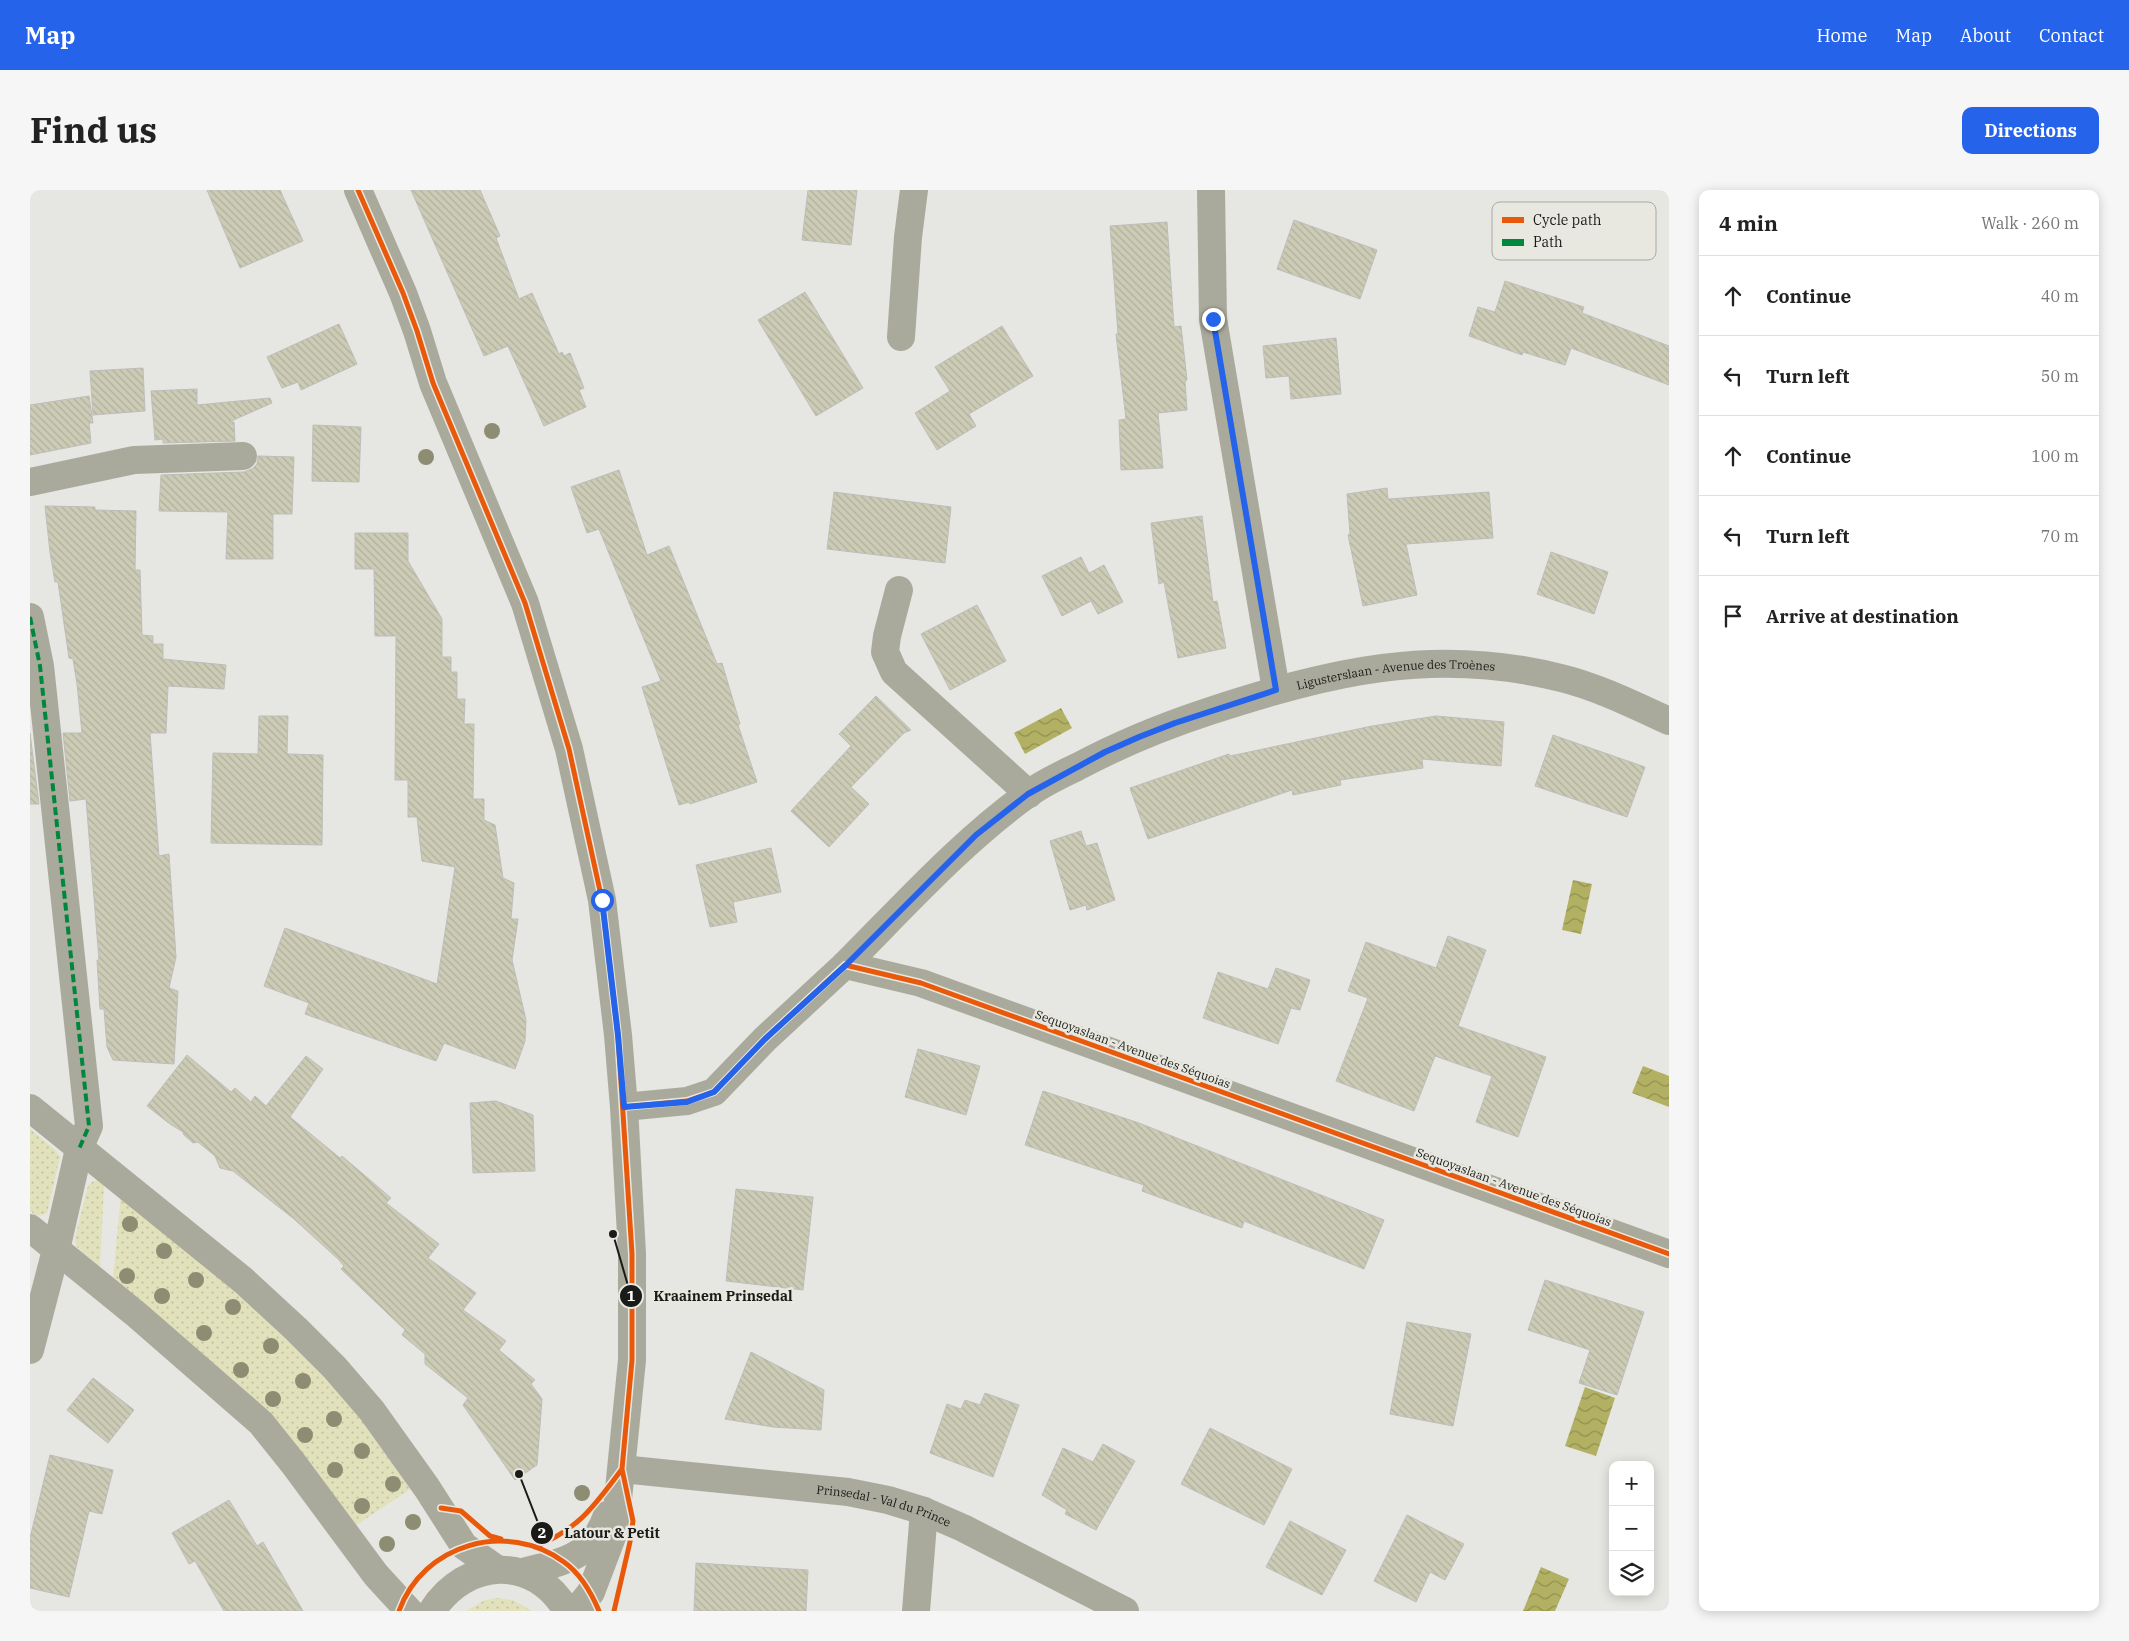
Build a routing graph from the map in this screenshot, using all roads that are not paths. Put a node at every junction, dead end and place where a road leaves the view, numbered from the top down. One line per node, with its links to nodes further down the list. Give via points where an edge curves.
1 (358, 190): 13 (street, via 403,293 433,383 525,603 569,749 602,900)
2 (914, 190): 4 (street)
3 (1211, 190): 9 (street, via 1213,319)
4 (901, 337)
5 (243, 456): 6 (street, via 134,460)
6 (30, 482)
7 (899, 590): 11 (street, via 886,636 885,652 894,672)
8 (30, 617): 15 (street, via 40,666 89,1126)
9 (1276, 690): 10 (street, Ligusterslaan - Avenue des Troènes, via 1348,672 1424,663 1474,663 1562,678 1629,702); 11 (street, Ligusterslaan - Avenue des Troènes, via 1139,737)
10 (1669, 721)
11 (1028, 794): 12 (street, Ligusterslaan - Avenue des Troènes, via 976,835)
12 (845, 966): 13 (street, via 765,1039 714,1092 687,1102); 18 (street, Sequoyaslaan - Avenue des Séquoias, via 921,983)
13 (624, 1107): 20 (street, via 632,1254 632,1360)
14 (30, 1108): 15 (street)
15 (79, 1149): 17 (street); 22 (street, via 244,1281 296,1329 372,1411 464,1546)
16 (30, 1228): 17 (street)
17 (56, 1250): 19 (street); 23 (street, via 144,1321 260,1423 376,1575)
18 (1669, 1254)
19 (30, 1350)
20 (622, 1469): 21 (street, Prinsedal - Val du Prince, via 848,1492); 22 (street, via 603,1528 589,1545 564,1562); 26 (street, via 615,1529 591,1592)
21 (924, 1511): 27 (street); 28 (street, Prinsedal - Val du Prince, via 994,1543)
22 (509, 1571): 24 (street, via 477,1572 459,1581 443,1594); 25 (street, via 543,1582 560,1598)
23 (409, 1611)
24 (432, 1611)
25 (567, 1611)
26 (576, 1611)
27 (916, 1611)
28 (1125, 1611)

